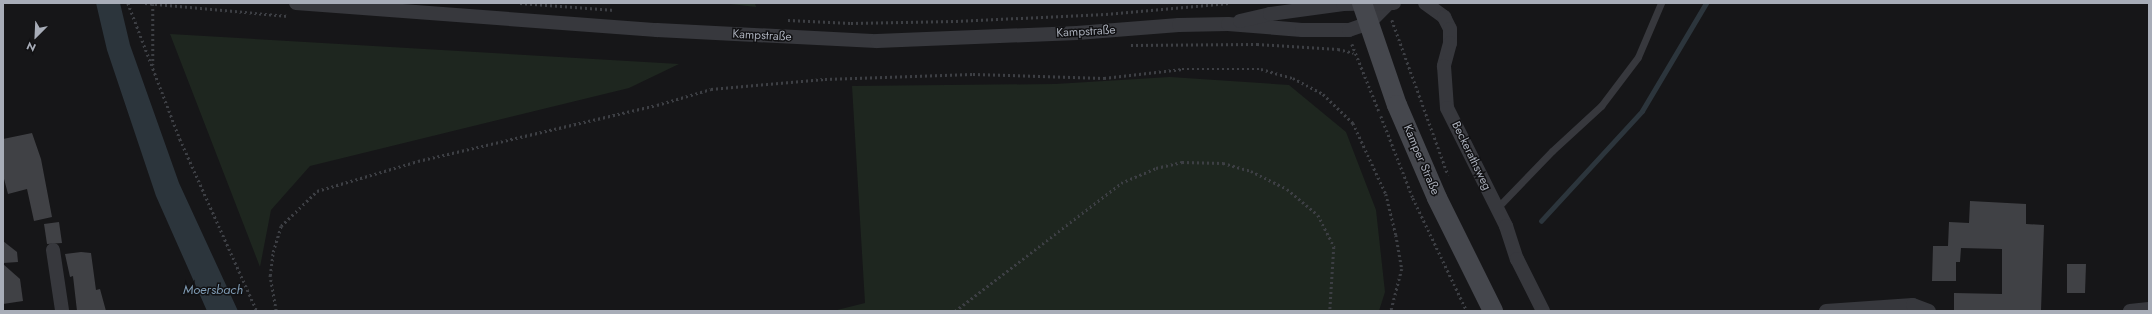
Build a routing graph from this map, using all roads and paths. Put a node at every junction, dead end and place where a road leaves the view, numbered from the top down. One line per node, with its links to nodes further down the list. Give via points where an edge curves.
1 (128, 3): 17 (path)
2 (153, 3): 17 (path)
3 (296, 3): 15 (street, Kampstraße, via 657,30 877,41)
4 (520, 3): 11 (path)
5 (1230, 3): 13 (path, via 1106,14 956,22 851,23)
6 (1305, 3): 12 (street, Kampstraße)
7 (1362, 3): 10 (street); 12 (street, Kampstraße); 14 (main road, Kamper Straße)
8 (1425, 3): 19 (street, Beckerathsweg, via 1444,17 1450,29 1450,43 1444,66 1448,108)
9 (1661, 3): 19 (lane, via 1638,58 1601,106)
10 (1392, 4): 14 (street); 18 (path)
11 (618, 11)
12 (1270, 14): 15 (street, Kampstraße)
13 (780, 20)
14 (1369, 23): 15 (street, Kampstraße, via 1349,30 1302,30); 29 (main road, Kamper Straße, via 1397,105 1434,190)
15 (1228, 24)
16 (1354, 53): 28 (path, via 1413,198)
17 (153, 67): 23 (path, via 180,139)
18 (1449, 178)
19 (1496, 208): 30 (street, Beckerathsweg)
20 (53, 250): 22 (street)
21 (2149, 309): 33 (street)
22 (59, 311)
23 (257, 311)
24 (276, 311): 27 (path, via 270,276 273,252 281,226 317,191 418,161 657,105 711,89 825,79 973,74 1104,78 1182,69 1261,69 1293,78 1324,94 1353,123 1386,194 1396,235 1402,269)
25 (955, 311): 26 (path, via 1121,183 1156,168 1182,162 1223,163 1251,171 1287,189 1318,215 1334,247)
26 (1330, 311)
27 (1391, 311)
28 (1468, 311)
29 (1493, 311)
30 (1543, 311)
31 (1826, 311): 32 (street, via 1913,305)
32 (1929, 311)
33 (2130, 311)

